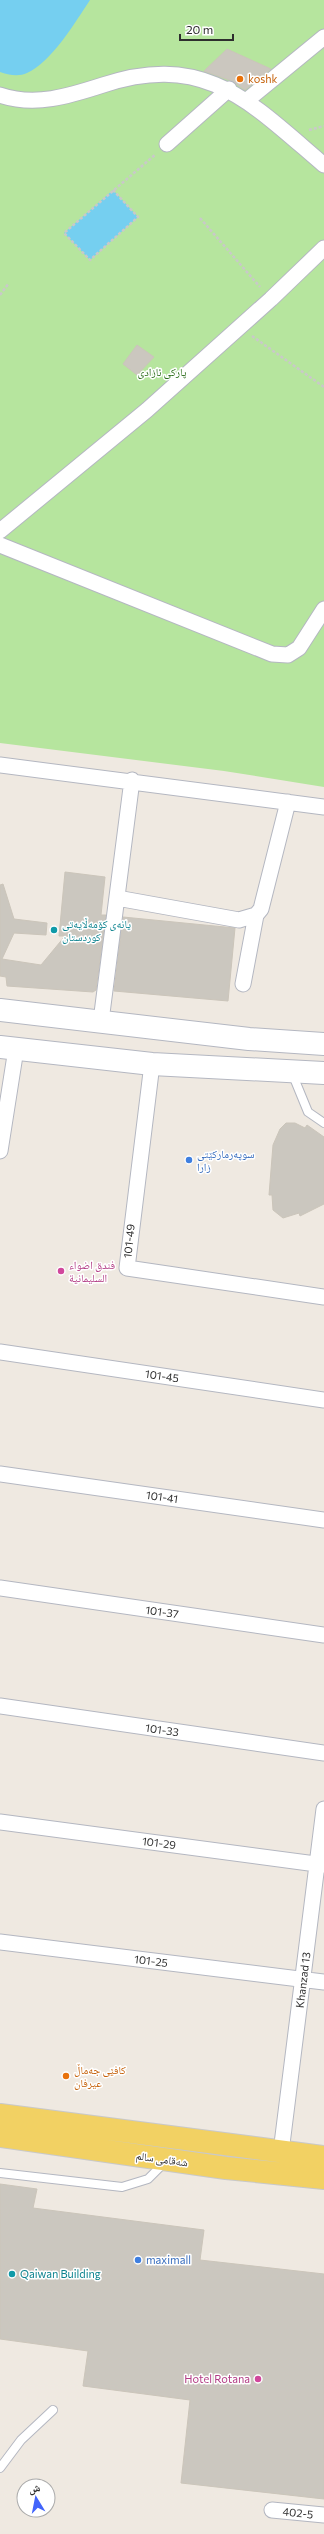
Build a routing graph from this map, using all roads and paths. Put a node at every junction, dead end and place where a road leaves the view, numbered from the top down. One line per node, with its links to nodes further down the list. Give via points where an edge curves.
1 (324, 37): 4 (street)
2 (229, 89): 3 (street, via 210,81 176,74 149,74 121,79 57,99 13,99); 4 (street); 5 (street)
3 (0, 95)
4 (246, 101): 6 (street)
5 (167, 144): 7 (path)
6 (324, 165)
7 (113, 190): 7 (path, via 64,233 90,260 138,217)
8 (200, 218): 12 (path)
9 (324, 248): 12 (street)
10 (9, 283): 11 (path)
11 (0, 295)
12 (271, 299): 13 (street)
13 (240, 328): 14 (path); 15 (street, via 147,410)
14 (324, 387)
15 (3, 526)
16 (0, 545): 17 (street, via 272,654 288,655 299,648)
17 (324, 609)
18 (0, 764): 19 (street)
19 (132, 780): 20 (street); 22 (street)
20 (288, 802): 21 (street); 23 (street, via 261,909)
21 (324, 807)
22 (117, 898): 23 (street, via 239,920); 26 (street)
23 (256, 915): 24 (street)
24 (242, 984)
25 (0, 1010): 26 (main road)
26 (101, 1021): 27 (main road, via 249,1039)
27 (324, 1043)
28 (8, 1048): 29 (main road); 33 (street)
29 (152, 1064): 30 (main road); 34 (street, 101-49, via 126,1268)
30 (292, 1072): 31 (main road); 32 (lane, via 308,1112)
31 (324, 1073)
32 (324, 1123)
33 (0, 1151)
34 (324, 1297)
35 (0, 1352): 36 (street, 101-45)
36 (324, 1400)
37 (0, 1474): 38 (street, 101-41)
38 (324, 1520)
39 (0, 1588): 40 (street, 101-37)
40 (324, 1635)
41 (0, 1706): 42 (street, 101-33)
42 (324, 1753)
43 (324, 1809): 45 (street, Khanzad 13)
44 (0, 1822): 45 (street, 101-29)
45 (321, 1864): 47 (street, Khanzad 13)
46 (0, 1942): 47 (street, 101-25)
47 (303, 1980): 48 (street, 101-25); 51 (street, Khanzad 13)
48 (324, 1982)
49 (0, 2115): 51 (main road, شەقامی سالم)
50 (0, 2136): 53 (main road, شەقامی سالم)
51 (281, 2152): 52 (main road, شەقامی سالم)
52 (324, 2157)
53 (167, 2160): 54 (lane, via 148,2179 122,2187); 55 (main road, شەقامی سالم)
54 (0, 2173)
55 (324, 2178)
56 (53, 2410): 57 (lane, via 21,2440)
57 (0, 2468)
58 (272, 2510): 59 (street, 402-5)
59 (324, 2516)

